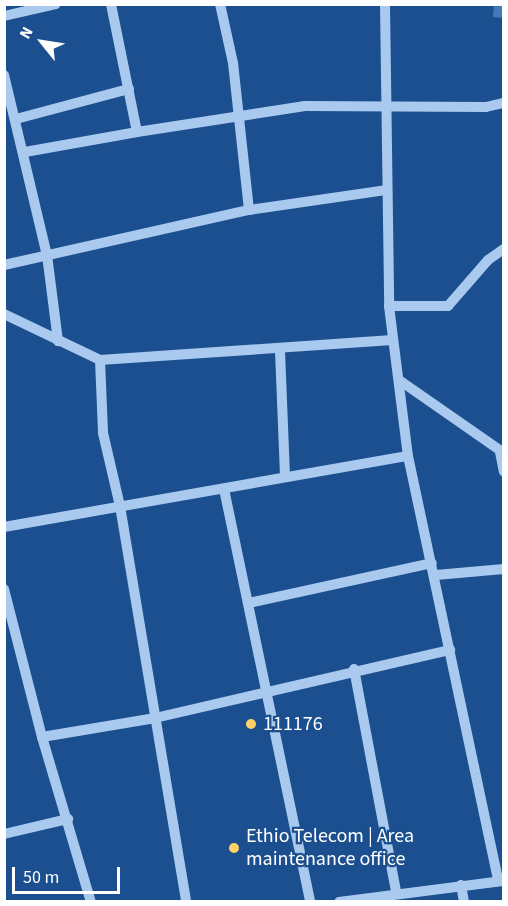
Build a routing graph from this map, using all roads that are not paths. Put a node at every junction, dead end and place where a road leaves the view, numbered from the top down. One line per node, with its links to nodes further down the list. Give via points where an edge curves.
1 (56, 4): 5 (street)
2 (111, 4): 7 (street)
3 (220, 4): 10 (street, via 233,63)
4 (385, 4): 8 (street)
5 (4, 16)
6 (4, 75): 11 (street)
7 (129, 89): 11 (street); 12 (street)
8 (386, 103): 9 (street, via 486,107); 10 (street); 14 (street)
9 (504, 103)
10 (236, 114): 12 (street); 15 (street)
11 (16, 119): 13 (street)
12 (137, 132): 13 (street)
13 (25, 152): 17 (street)
14 (386, 190): 15 (street); 19 (street)
15 (249, 210): 17 (street)
16 (504, 249): 19 (street, via 488,260 448,306)
17 (47, 255): 18 (street); 22 (street)
18 (4, 265)
19 (389, 306): 21 (street)
20 (4, 314): 22 (street)
21 (392, 340): 23 (street); 25 (street)
22 (58, 341): 24 (street)
23 (280, 351): 24 (street); 29 (street)
24 (100, 360): 31 (street, via 103,433)
25 (399, 380): 26 (street); 27 (street)
26 (502, 452): 28 (street)
27 (408, 456): 29 (street); 33 (street)
28 (504, 472)
29 (285, 477): 30 (street)
30 (224, 489): 31 (street); 37 (street)
31 (120, 506): 32 (street); 42 (street)
32 (4, 527)
33 (432, 562): 35 (street); 37 (street)
34 (504, 569): 35 (street)
35 (436, 575): 39 (street)
36 (4, 589): 38 (street)
37 (249, 603): 41 (street)
38 (7, 610): 43 (street)
39 (450, 650): 40 (street); 46 (street)
40 (354, 669): 41 (street); 48 (street)
41 (268, 688): 42 (street); 52 (street)
42 (155, 718): 43 (street); 51 (street)
43 (42, 737): 44 (street)
44 (68, 819): 45 (street); 50 (street)
45 (4, 834)
46 (501, 881): 47 (street)
47 (461, 885): 48 (street); 54 (street)
48 (396, 892): 49 (street)
49 (371, 899): 53 (street)
50 (91, 902)
51 (186, 902)
52 (310, 902)
53 (339, 902)
54 (464, 902)

